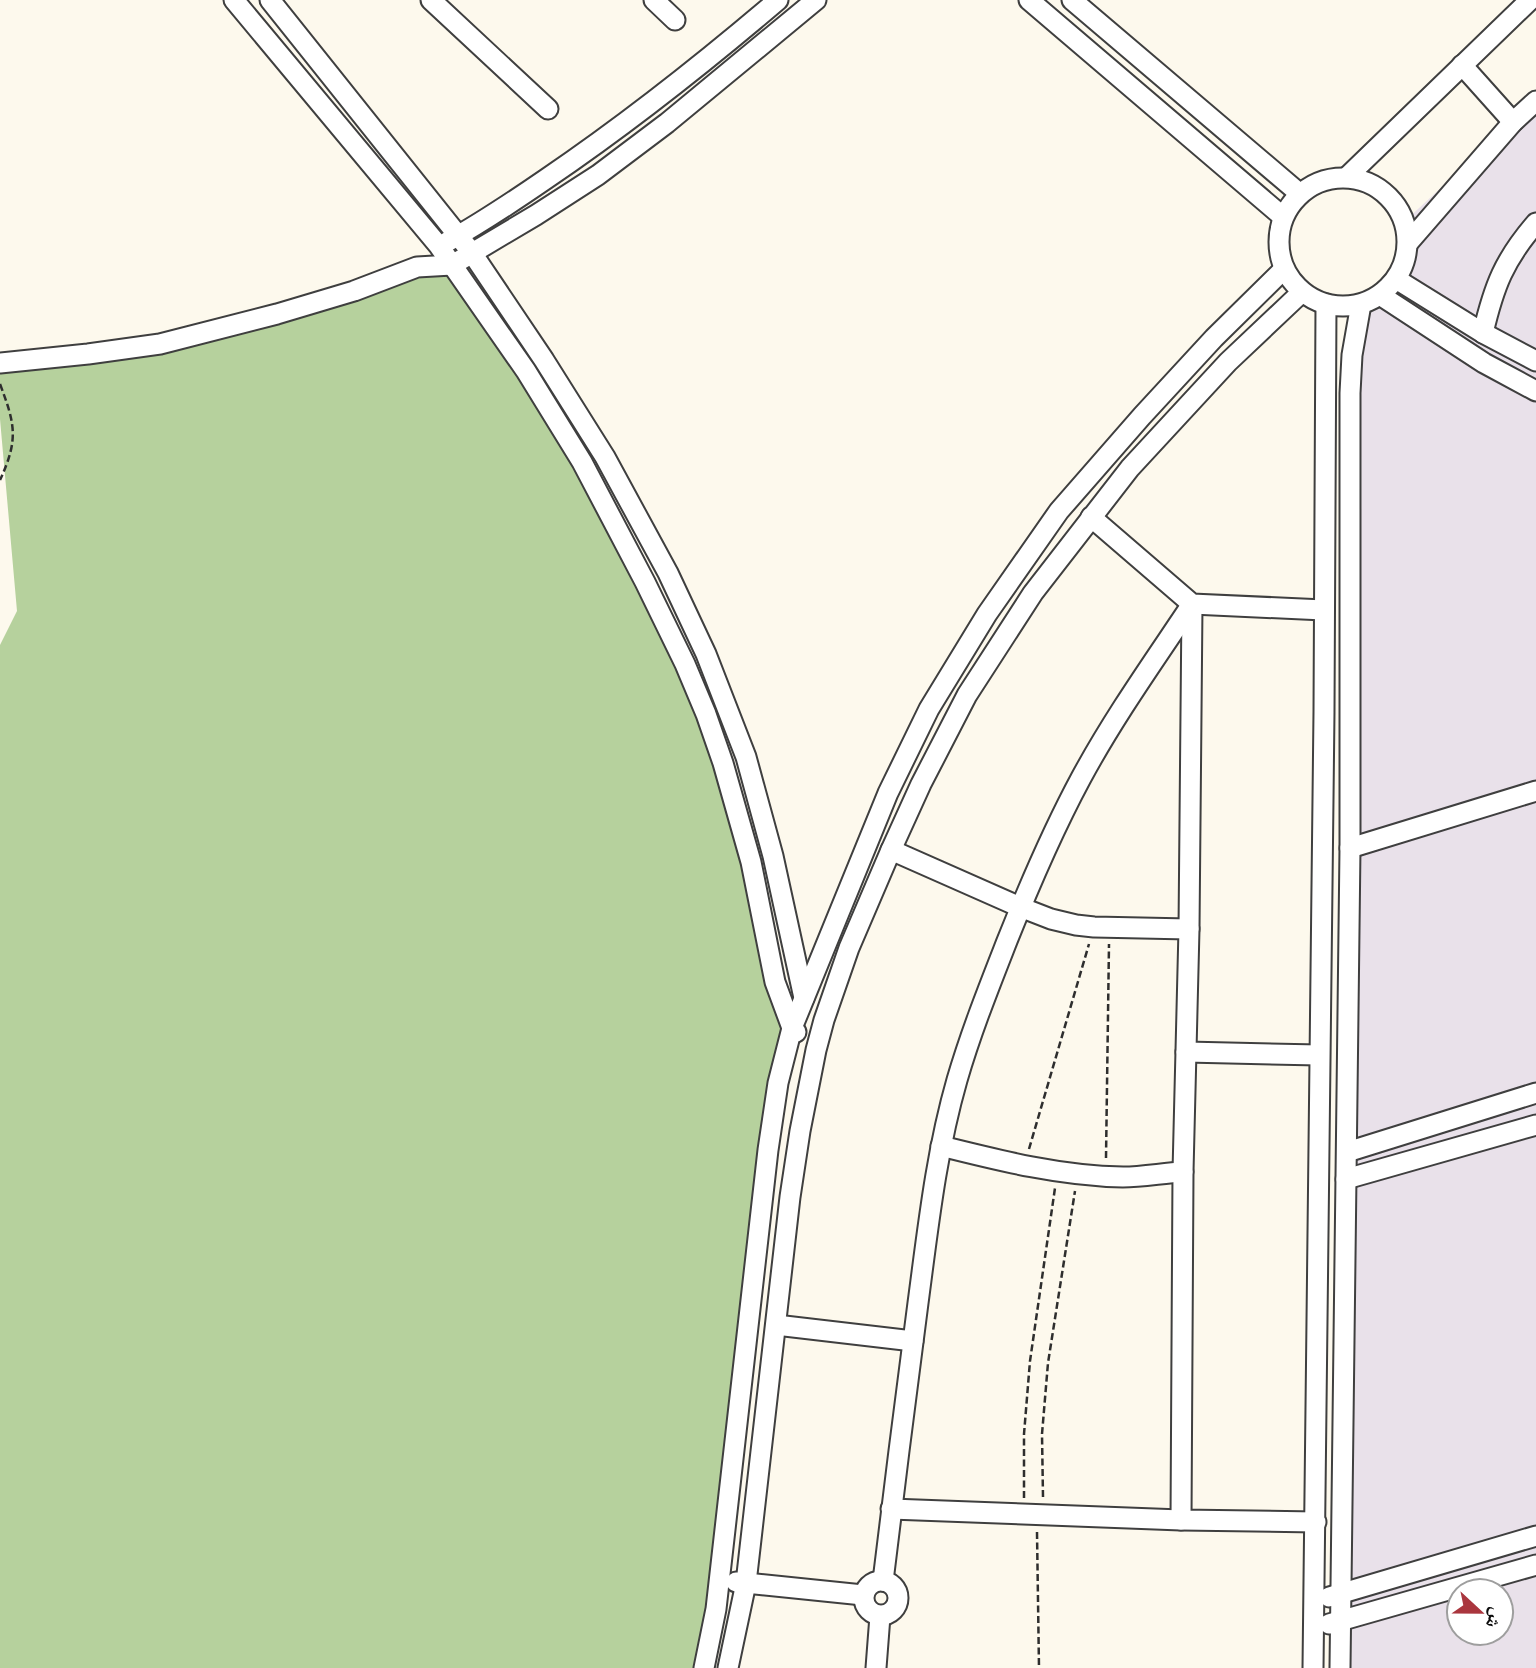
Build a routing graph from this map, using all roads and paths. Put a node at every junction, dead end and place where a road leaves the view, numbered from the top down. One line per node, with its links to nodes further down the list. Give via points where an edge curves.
1 (262, 0): 10 (street)
2 (270, 0): 20 (street)
3 (431, 0): 14 (street)
4 (654, 0): 11 (street)
5 (778, 0): 20 (street, via 581,155)
6 (816, 0): 23 (street, via 598,175)
7 (1029, 0): 18 (street)
8 (1072, 0): 17 (street)
9 (1530, 0): 12 (street)
10 (240, 7): 22 (street)
11 (675, 19)
12 (1462, 65): 15 (street); 16 (street)
13 (1536, 101): 15 (street)
14 (548, 109)
15 (1513, 122): 21 (street)
16 (1348, 176): 17 (street, via 1330,178); 21 (street, via 1377,186 1394,201 1405,221)
17 (1299, 193): 18 (street)
18 (1282, 216): 26 (street, via 1279,250)
19 (1536, 223): 32 (street, via 1510,256)
20 (458, 236): 22 (street); 23 (street)
21 (1408, 243): 27 (street)
22 (439, 246): 24 (street); 25 (street)
23 (472, 253): 24 (street); 47 (street, via 605,457 706,654 750,769)
24 (452, 265): 25 (street); 49 (street, via 582,462 685,664 723,764 751,862 775,982)
25 (417, 267): 34 (street, via 277,314 160,344)
26 (1284, 269): 28 (street); 47 (street, via 1214,338 1059,511 987,614 929,709 888,793)
27 (1396, 279): 29 (street); 32 (street)
28 (1302, 292): 30 (street); 38 (street, via 1176,416)
29 (1380, 295): 31 (street); 36 (street)
30 (1326, 304): 31 (street); 40 (street)
31 (1361, 304): 42 (street, via 1350,393)
32 (1483, 333): 33 (street)
33 (1536, 361)
34 (0, 363)
35 (0, 384): 37 (path, via 14,430)
36 (1536, 391)
37 (0, 480)
38 (1091, 517): 39 (street); 43 (street, via 1033,593 967,695)
39 (1192, 604): 40 (street); 44 (street, via 1082,777); 46 (street)
40 (1324, 610): 52 (street)
41 (1536, 791): 42 (street)
42 (1350, 848): 56 (street)
43 (891, 850): 44 (street); 48 (street)
44 (1020, 908): 45 (street); 55 (street, via 978,1014)
45 (1102, 928): 46 (street); 57 (path); 60 (path)
46 (1189, 929): 51 (street)
47 (804, 998): 48 (street); 49 (street)
48 (824, 1020): 50 (street)
49 (792, 1028): 50 (street); 70 (street, via 768,1150)
50 (816, 1050): 62 (street, via 790,1197)
51 (1186, 1052): 52 (street); 58 (street)
52 (1319, 1055): 67 (street)
53 (1536, 1093): 56 (street)
54 (1536, 1125): 61 (street)
55 (941, 1146): 57 (street); 63 (street)
56 (1347, 1152): 61 (street)
57 (1024, 1166): 59 (street)
58 (1183, 1171): 60 (street); 66 (street)
59 (1068, 1172): 60 (street); 65 (path); 65 (path, via 1030,1361 1024,1434)
60 (1106, 1176)
61 (1346, 1179): 73 (street)
62 (776, 1325): 63 (street); 72 (street)
63 (913, 1342): 64 (street)
64 (891, 1509): 65 (street); 71 (street)
65 (1035, 1514): 66 (street); 82 (path)
66 (1181, 1520): 67 (street)
67 (1316, 1522): 75 (street)
68 (1536, 1535): 73 (street)
69 (1536, 1565): 77 (street)
70 (719, 1580): 72 (street); 79 (street)
71 (883, 1581): 74 (street, via 874,1582); 76 (street, via 890,1583 898,1596 894,1610)
72 (746, 1583): 74 (street); 80 (street)
73 (1341, 1594): 75 (street); 77 (street)
74 (863, 1595): 76 (street, via 864,1605)
75 (1315, 1600): 78 (street)
76 (880, 1616): 81 (street)
77 (1341, 1621): 78 (street); 84 (street)
78 (1314, 1628): 83 (street)
79 (704, 1668)
80 (728, 1668)
81 (876, 1668)
82 (1039, 1668)
83 (1313, 1668)
84 (1340, 1668)

